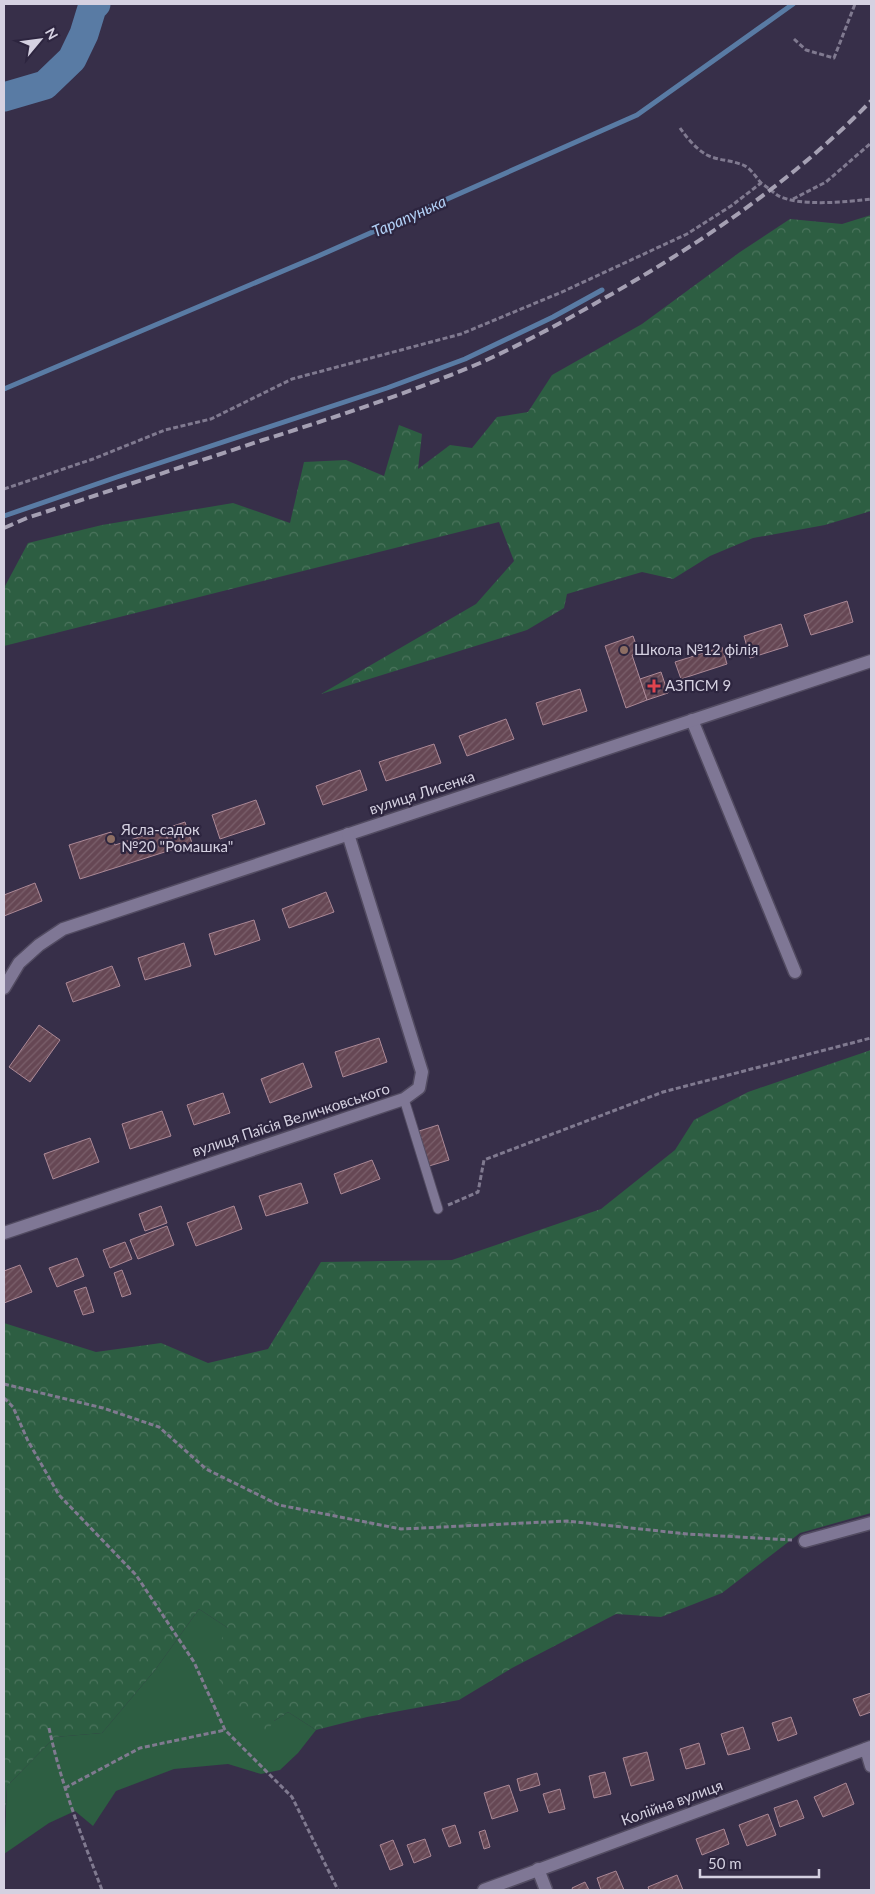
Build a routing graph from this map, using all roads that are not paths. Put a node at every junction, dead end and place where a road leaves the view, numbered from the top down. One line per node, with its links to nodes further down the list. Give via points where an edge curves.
1 (871, 661): 2 (street, вулиця Лисенка)
2 (692, 720): 3 (street, вулиця Лисенка); 4 (street)
3 (348, 834): 5 (street, вулиця Лисенка, via 63,929 38,945 19,963); 6 (street, вулиця Паїсія Величковського, via 422,1072 419,1088)
4 (795, 972)
5 (4, 988)
6 (404, 1099): 7 (lane); 8 (street, вулиця Паїсія Величковського)
7 (438, 1209)
8 (4, 1233)
9 (871, 1523): 10 (street)
10 (805, 1541)
11 (868, 1748): 12 (street); 13 (street, Колійна вулиця)
12 (871, 1766)
13 (538, 1869): 14 (street, Колійна вулиця); 15 (street)
14 (484, 1890)
15 (546, 1890)

